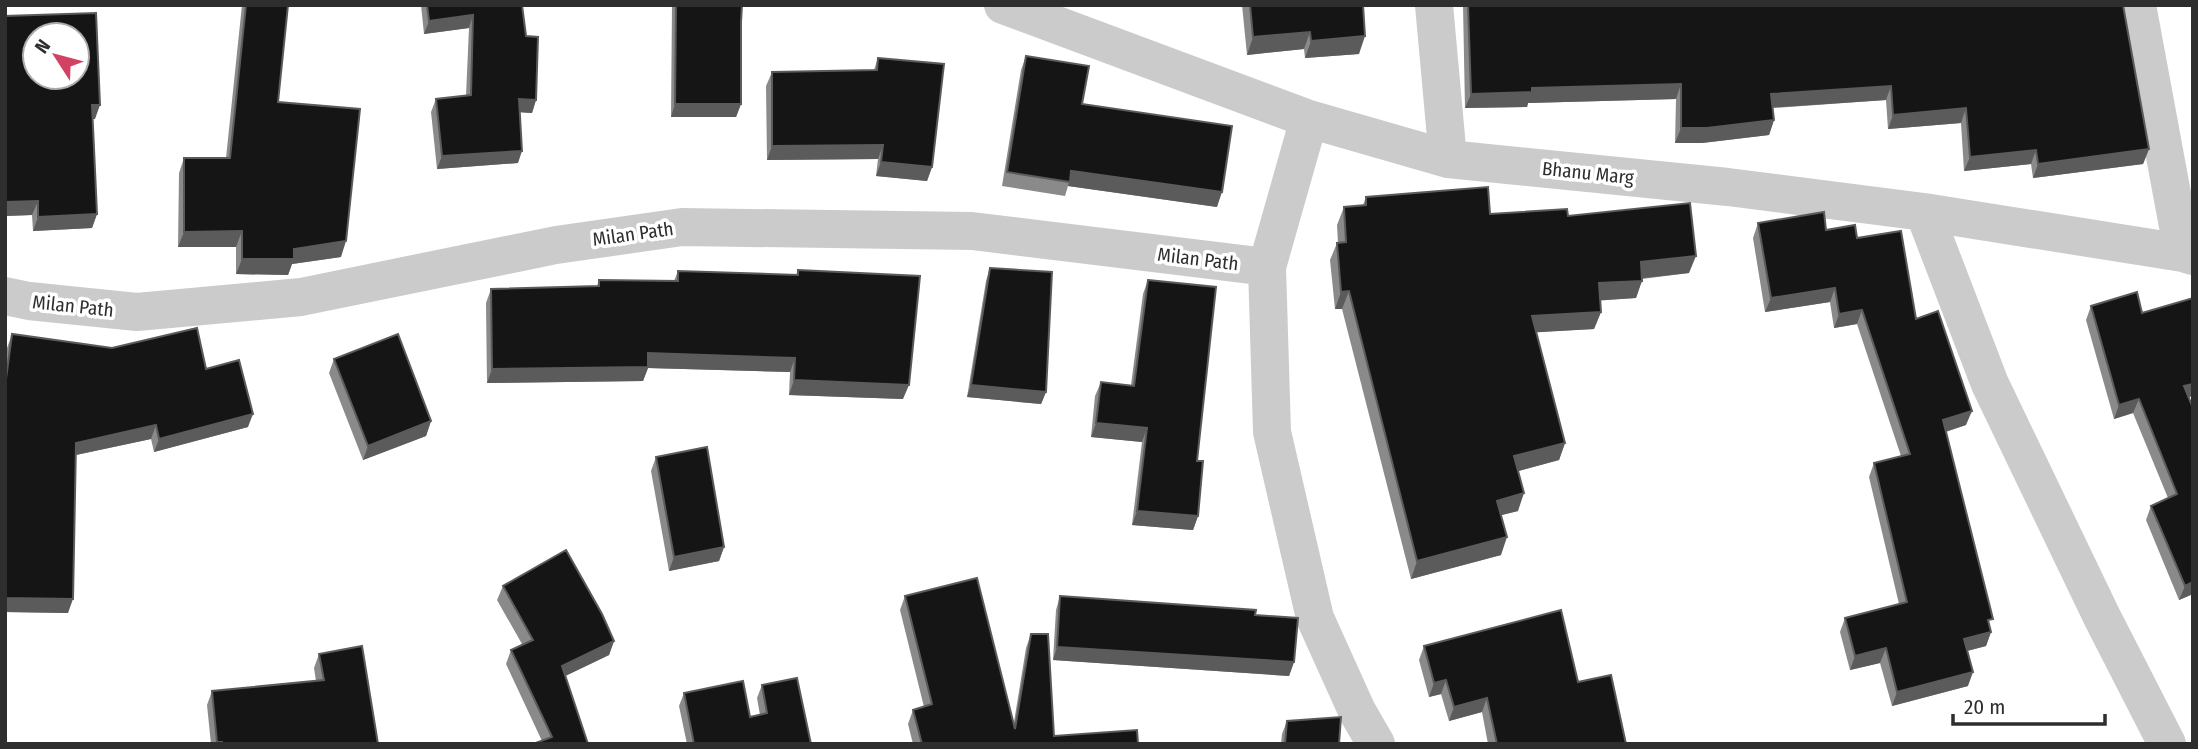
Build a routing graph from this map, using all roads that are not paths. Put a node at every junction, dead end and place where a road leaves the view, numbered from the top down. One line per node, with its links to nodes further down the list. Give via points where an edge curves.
1 (1003, 5): 4 (street, Bhanu Marg)
2 (1434, 5): 5 (street)
3 (2137, 5): 7 (street)
4 (1309, 119): 5 (street, Bhanu Marg); 8 (street)
5 (1448, 159): 6 (street, Bhanu Marg)
6 (1924, 212): 7 (street, Bhanu Marg); 11 (street, via 1990,384)
7 (2190, 252)
8 (1267, 267): 9 (street, Milan Path, via 972,231 682,227 556,245 300,297 137,313); 10 (street, via 1272,432 1315,618)
9 (5, 296)
10 (1376, 744)
11 (2167, 744)

